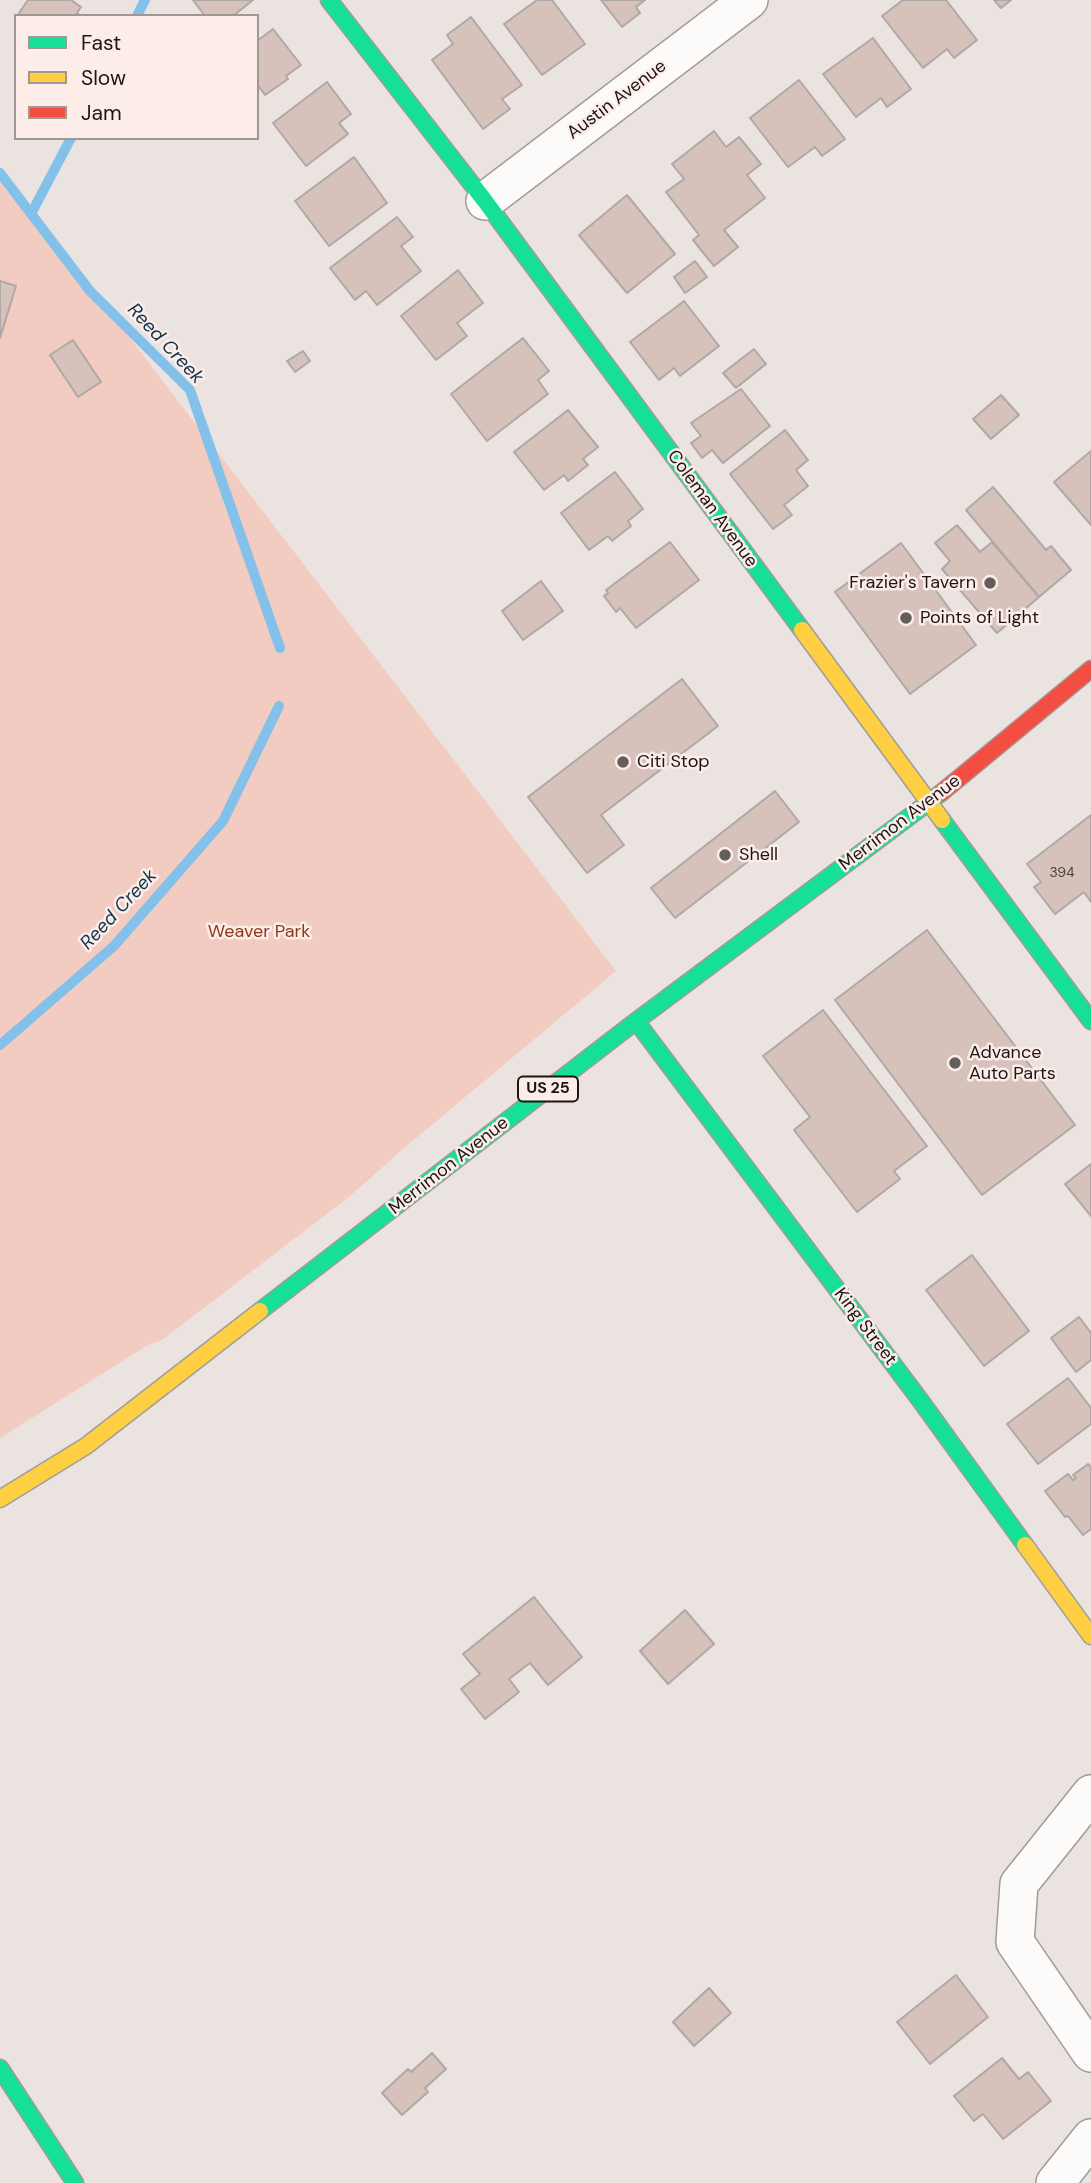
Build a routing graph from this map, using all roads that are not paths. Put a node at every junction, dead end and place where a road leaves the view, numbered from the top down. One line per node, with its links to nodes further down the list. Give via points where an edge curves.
1 (329, 0): 3 (street, Coleman Avenue)
2 (749, 0): 3 (street, Austin Avenue)
3 (485, 201): 5 (street, Coleman Avenue)
4 (1091, 669): 5 (street, Merrimon Avenue / US 25)
5 (929, 803): 6 (street, Merrimon Avenue / US 25); 7 (street, Coleman Avenue)
6 (636, 1021): 8 (street, Merrimon Avenue / US 25, via 86,1446); 9 (street, King Street)
7 (1091, 1021)
8 (0, 1499)
9 (1091, 1636)
10 (1091, 1794): 11 (street, via 1019,1884 1015,1942)
11 (1091, 2053)
12 (0, 2068): 14 (street)
13 (1091, 2138): 15 (street)
14 (75, 2183)
15 (1055, 2183)

